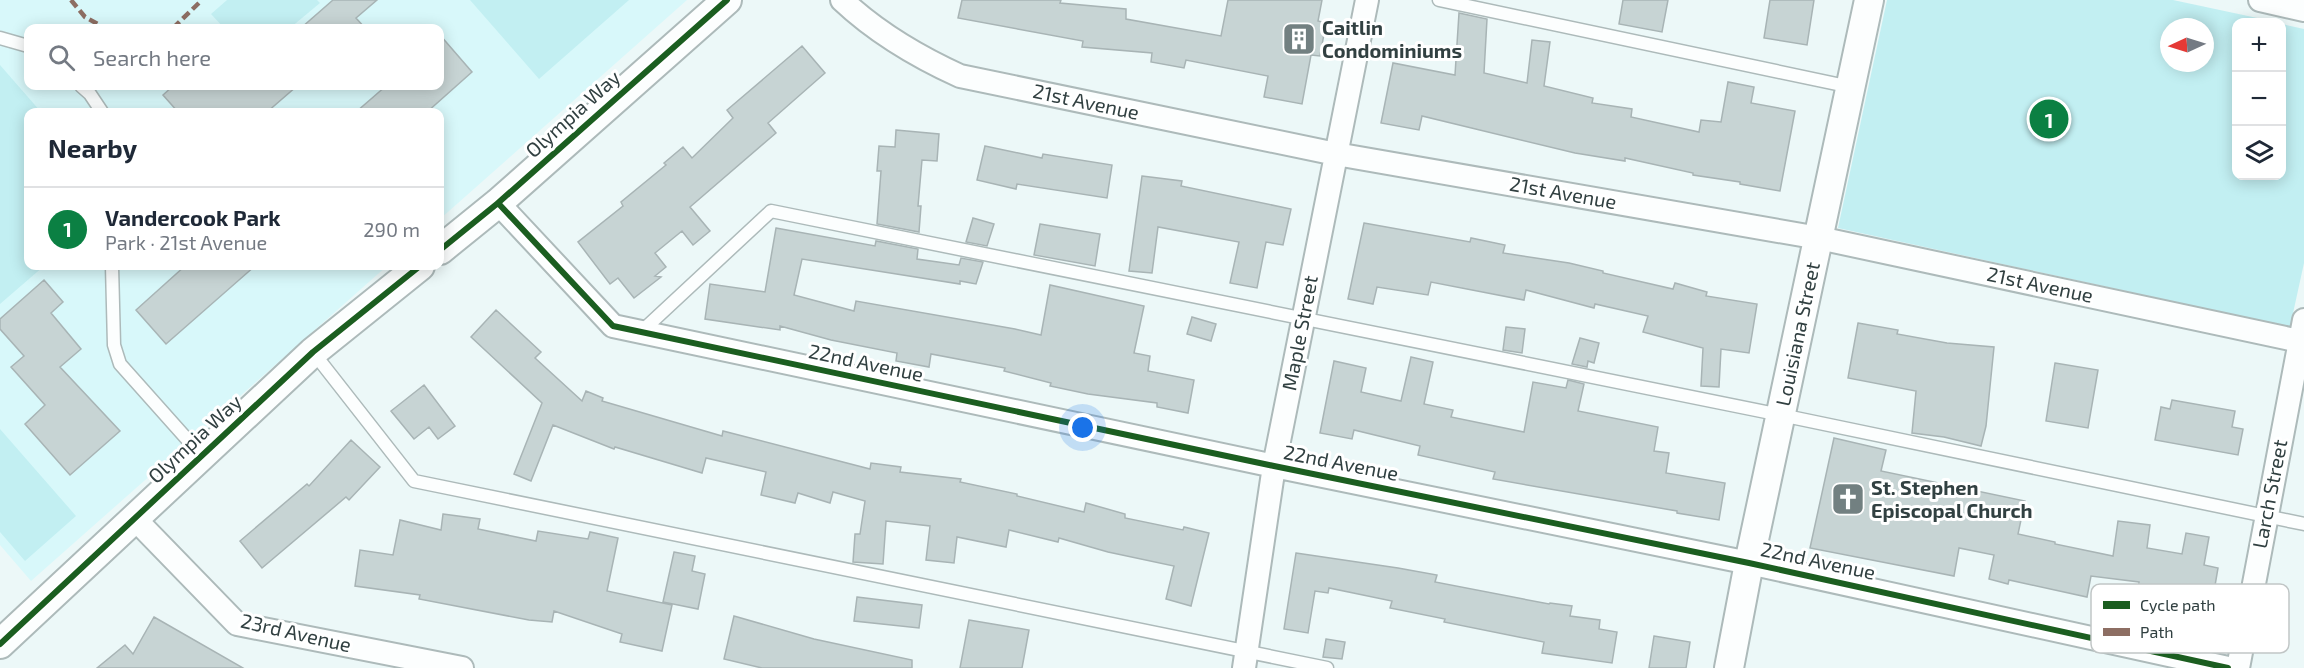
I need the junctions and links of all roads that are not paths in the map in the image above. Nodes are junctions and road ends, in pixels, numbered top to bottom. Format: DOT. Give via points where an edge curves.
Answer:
graph roads {
  1 [pos="727,0"];
  2 [pos="842,0"];
  3 [pos="1367,0"];
  4 [pos="1439,0"];
  5 [pos="1869,0"];
  6 [pos="2260,0"];
  7 [pos="2304,10"];
  8 [pos="0,38"];
  9 [pos="24,45"];
  10 [pos="1851,87"];
  11 [pos="86,90"];
  12 [pos="99,108"];
  13 [pos="1336,154"];
  14 [pos="498,202"];
  15 [pos="1819,238"];
  16 [pos="444,247"];
  17 [pos="112,270"];
  18 [pos="415,270"];
  19 [pos="1303,319"];
  20 [pos="641,332"];
  21 [pos="2302,334"];
  22 [pos="313,352"];
  23 [pos="1781,415"];
  24 [pos="202,456"];
  25 [pos="1274,466"];
  26 [pos="2266,516"];
  27 [pos="135,519"];
  28 [pos="2304,524"];
  29 [pos="1749,563"];
  30 [pos="2253,584"];
  31 [pos="2091,638"];
  32 [pos="0,645"];
  33 [pos="2160,653"];
  34 [pos="2241,653"];
  35 [pos="1245,660"];
  36 [pos="462,668"];
  37 [pos="1327,668"];
  38 [pos="1729,668"];
  39 [pos="2228,668"];
  40 [pos="2238,668"];
  1 -- 14 [label="street, Olympia Way"];
  2 -- 13 [label="street, 21st Avenue" via="889,39 960,76"];
  3 -- 13 [label="street, Maple Street"];
  4 -- 10 [label="lane"];
  5 -- 10 [label="street, Louisiana Street"];
  6 -- 7 [label="street"];
  8 -- 9 [label="lane"];
  10 -- 15 [label="street, Louisiana Street"];
  11 -- 12 [label="lane"];
  13 -- 15 [label="street, 21st Avenue"];
  13 -- 19 [label="street, Maple Street"];
  14 -- 16 [label="street, Olympia Way"];
  14 -- 20 [label="street, 22nd Avenue" via="613,326"];
  15 -- 21 [label="street, 21st Avenue"];
  15 -- 23 [label="street, Louisiana Street"];
  17 -- 24 [label="lane" via="114,345 120,364"];
  18 -- 22 [label="street, Olympia Way"];
  19 -- 20 [label="lane" via="771,212"];
  19 -- 23 [label="lane"];
  19 -- 25 [label="street, Maple Street"];
  20 -- 25 [label="street, 22nd Avenue"];
  21 -- 26 [label="street, Larch Street"];
  22 -- 24 [label="street, Olympia Way"];
  22 -- 35 [label="lane" via="414,481"];
  23 -- 26 [label="lane"];
  23 -- 29 [label="street, Louisiana Street"];
  24 -- 27 [label="street, Olympia Way"];
  25 -- 29 [label="street, 22nd Avenue"];
  25 -- 35 [label="street, Maple Street"];
  26 -- 28 [label="lane"];
  26 -- 30 [label="street, Larch Street"];
  27 -- 32 [label="street, Olympia Way"];
  27 -- 36 [label="street, 23rd Avenue" via="237,624"];
  29 -- 31 [label="street, 22nd Avenue"];
  29 -- 38 [label="street, Louisiana Street"];
  33 -- 39 [label="street, 22nd Avenue"];
  34 -- 40 [label="street, Larch Street"];
  35 -- 37 [label="lane"];
}
